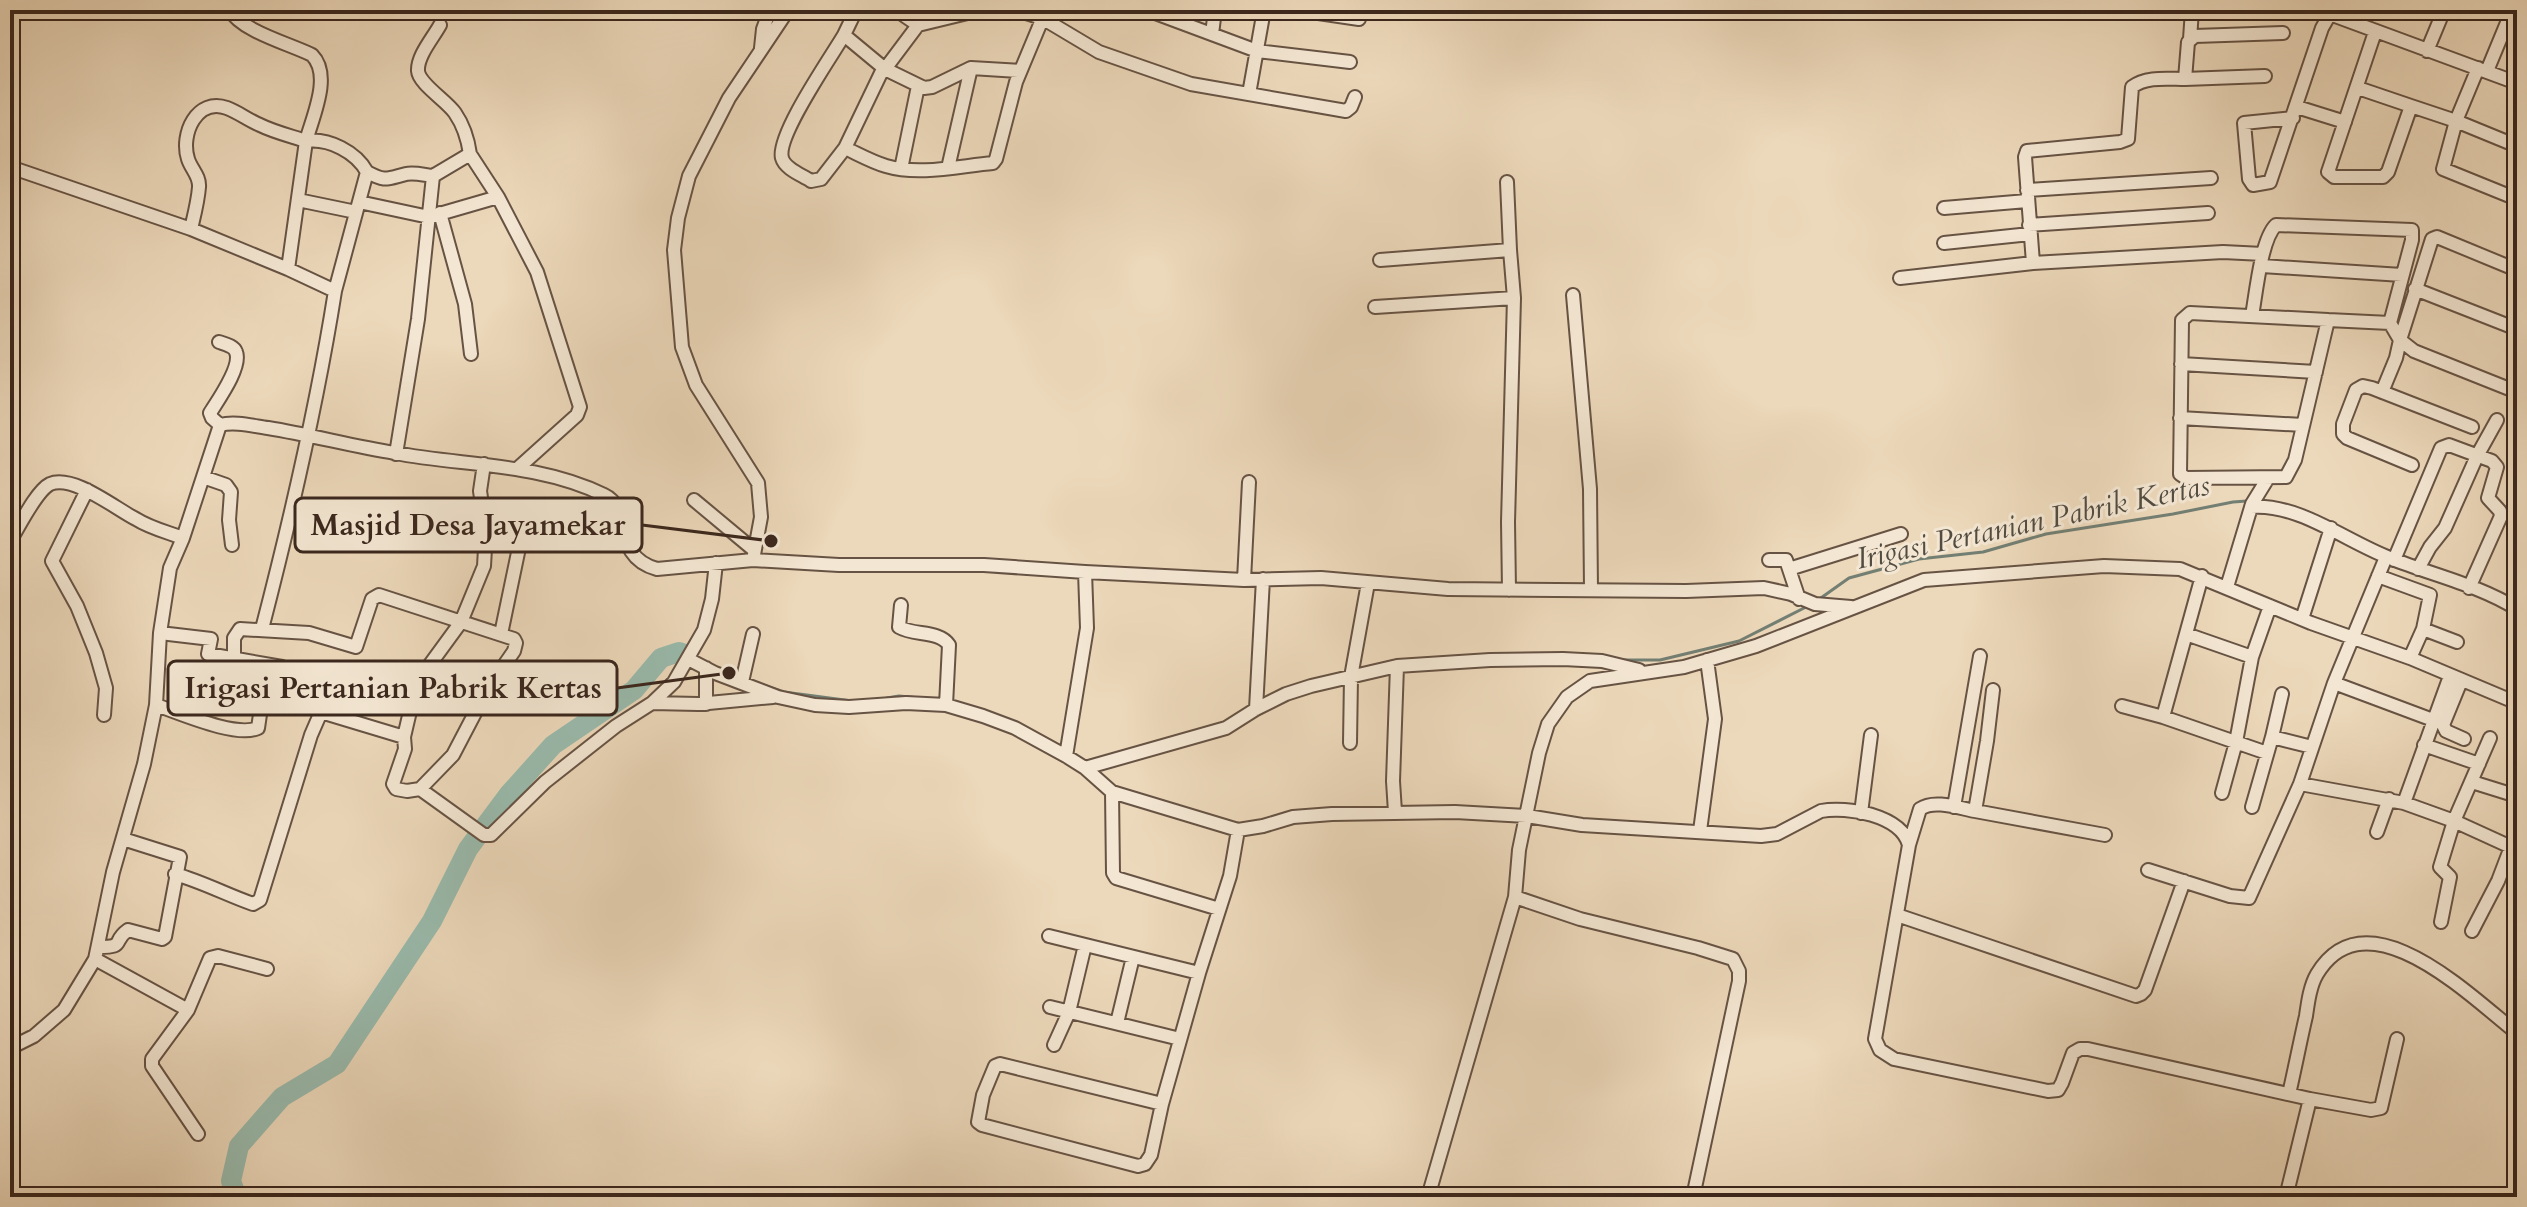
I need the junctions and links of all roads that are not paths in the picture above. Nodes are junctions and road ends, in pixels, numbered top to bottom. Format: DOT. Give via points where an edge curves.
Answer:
graph roads {
  1 [pos="230,10"];
  2 [pos="770,10"];
  3 [pos="788,10"];
  4 [pos="856,10"];
  5 [pos="896,10"];
  6 [pos="980,10"];
  7 [pos="1016,10"];
  8 [pos="1147,10"];
  9 [pos="1215,10"];
  10 [pos="1264,10"];
  11 [pos="1298,10"];
  12 [pos="1360,10"];
  13 [pos="2192,10"];
  14 [pos="2444,10"];
  15 [pos="2510,11"];
  16 [pos="2331,12"];
  17 [pos="1044,14"];
  18 [pos="1166,14"];
  19 [pos="440,25"];
  20 [pos="918,25"];
  21 [pos="2504,30"];
  22 [pos="2375,32"];
  23 [pos="2283,33"];
  24 [pos="1212,34"];
  25 [pos="2517,34"];
  26 [pos="844,35"];
  27 [pos="2190,39"];
  28 [pos="760,51"];
  29 [pos="1257,51"];
  30 [pos="2427,51"];
  31 [pos="1350,62"];
  32 [pos="971,68"];
  33 [pos="885,69"];
  34 [pos="2483,70"];
  35 [pos="1020,71"];
  36 [pos="2265,76"];
  37 [pos="2185,79"];
  38 [pos="2517,83"];
  39 [pos="918,86"];
  40 [pos="2358,88"];
  41 [pos="1249,94"];
  42 [pos="1355,97"];
  43 [pos="2411,106"];
  44 [pos="2295,113"];
  45 [pos="2456,121"];
  46 [pos="2345,122"];
  47 [pos="306,141"];
  48 [pos="2517,146"];
  49 [pos="845,148"];
  50 [pos="470,154"];
  51 [pos="10,167"];
  52 [pos="948,168"];
  53 [pos="901,169"];
  54 [pos="367,172"];
  55 [pos="433,176"];
  56 [pos="2211,178"];
  57 [pos="1507,182"];
  58 [pos="2027,196"];
  59 [pos="498,197"];
  60 [pos="2517,199"];
  61 [pos="298,200"];
  62 [pos="358,207"];
  63 [pos="1944,208"];
  64 [pos="2208,213"];
  65 [pos="434,215"];
  66 [pos="191,229"];
  67 [pos="2030,230"];
  68 [pos="1944,243"];
  69 [pos="448,244"];
  70 [pos="424,247"];
  71 [pos="1510,250"];
  72 [pos="1380,260"];
  73 [pos="2262,260"];
  74 [pos="2033,263"];
  75 [pos="288,269"];
  76 [pos="2517,270"];
  77 [pos="2402,275"];
  78 [pos="1900,278"];
  79 [pos="2415,289"];
  80 [pos="335,291"];
  81 [pos="1573,295"];
  82 [pos="1514,298"];
  83 [pos="1375,307"];
  84 [pos="2252,316"];
  85 [pos="2328,320"];
  86 [pos="2390,323"];
  87 [pos="2517,329"];
  88 [pos="2400,340"];
  89 [pos="219,342"];
  90 [pos="471,354"];
  91 [pos="2181,364"];
  92 [pos="2316,372"];
  93 [pos="2382,392"];
  94 [pos="2517,392"];
  95 [pos="2180,418"];
  96 [pos="2497,420"];
  97 [pos="220,425"];
  98 [pos="2303,425"];
  99 [pos="2472,427"];
  100 [pos="309,435"];
  101 [pos="396,454"];
  102 [pos="2477,456"];
  103 [pos="484,464"];
  104 [pos="2412,465"];
  105 [pos="517,469"];
  106 [pos="203,477"];
  107 [pos="2268,478"];
  108 [pos="1249,482"];
  109 [pos="87,490"];
  110 [pos="694,500"];
  111 [pos="2252,503"];
  112 [pos="351,513"];
  113 [pos="2331,528"];
  114 [pos="486,531"];
  115 [pos="1901,534"];
  116 [pos="183,538"];
  117 [pos="10,541"];
  118 [pos="232,545"];
  119 [pos="754,555"];
  120 [pos="2390,558"];
  121 [pos="1769,560"];
  122 [pos="716,563"];
  123 [pos="1789,569"];
  124 [pos="2418,569"];
  125 [pos="1085,572"];
  126 [pos="2202,576"];
  127 [pos="2378,576"];
  128 [pos="1263,579"];
  129 [pos="1244,580"];
  130 [pos="1368,583"];
  131 [pos="2227,587"];
  132 [pos="2469,588"];
  133 [pos="1591,589"];
  134 [pos="1509,590"];
  135 [pos="1807,602"];
  136 [pos="901,605"];
  137 [pos="2270,606"];
  138 [pos="1851,607"];
  139 [pos="2517,609"];
  140 [pos="2302,619"];
  141 [pos="461,622"];
  142 [pos="262,629"];
  143 [pos="2423,629"];
  144 [pos="160,633"];
  145 [pos="501,634"];
  146 [pos="753,634"];
  147 [pos="2186,634"];
  148 [pos="2354,638"];
  149 [pos="2457,642"];
  150 [pos="1980,656"];
  151 [pos="2252,657"];
  152 [pos="2410,658"];
  153 [pos="234,659"];
  154 [pos="688,659"];
  155 [pos="1707,660"];
  156 [pos="1397,666"];
  157 [pos="706,668"];
  158 [pos="1642,671"];
  159 [pos="1351,677"];
  160 [pos="2456,678"];
  161 [pos="742,682"];
  162 [pos="2334,683"];
  163 [pos="282,689"];
  164 [pos="1993,690"];
  165 [pos="2282,694"];
  166 [pos="778,697"];
  167 [pos="652,703"];
  168 [pos="2517,703"];
  169 [pos="706,704"];
  170 [pos="156,705"];
  171 [pos="946,705"];
  172 [pos="2122,706"];
  173 [pos="1256,709"];
  174 [pos="321,712"];
  175 [pos="104,715"];
  176 [pos="2163,717"];
  177 [pos="2433,720"];
  178 [pos="1871,735"];
  179 [pos="404,737"];
  180 [pos="2272,737"];
  181 [pos="2490,738"];
  182 [pos="2464,739"];
  183 [pos="2236,742"];
  184 [pos="1350,743"];
  185 [pos="2424,745"];
  186 [pos="2312,747"];
  187 [pos="2267,753"];
  188 [pos="1066,756"];
  189 [pos="2479,764"];
  190 [pos="1085,768"];
  191 [pos="2472,782"];
  192 [pos="2300,784"];
  193 [pos="420,789"];
  194 [pos="1112,792"];
  195 [pos="2222,793"];
  196 [pos="2517,796"];
  197 [pos="2389,799"];
  198 [pos="2404,803"];
  199 [pos="1954,807"];
  200 [pos="2252,807"];
  201 [pos="1975,811"];
  202 [pos="1395,812"];
  203 [pos="1861,813"];
  204 [pos="1527,816"];
  205 [pos="2454,821"];
  206 [pos="2517,829"];
  207 [pos="1238,830"];
  208 [pos="1700,831"];
  209 [pos="2377,832"];
  210 [pos="2105,835"];
  211 [pos="123,839"];
  212 [pos="1909,845"];
  213 [pos="2514,848"];
  214 [pos="2148,870"];
  215 [pos="175,874"];
  216 [pos="2184,881"];
  217 [pos="1515,897"];
  218 [pos="1219,909"];
  219 [pos="1897,915"];
  220 [pos="2441,922"];
  221 [pos="2472,931"];
  222 [pos="1049,936"];
  223 [pos="1085,945"];
  224 [pos="96,953"];
  225 [pos="1133,957"];
  226 [pos="267,969"];
  227 [pos="1199,973"];
  228 [pos="1050,1007"];
  229 [pos="188,1010"];
  230 [pos="1069,1012"];
  231 [pos="1117,1023"];
  232 [pos="2517,1033"];
  233 [pos="1180,1039"];
  234 [pos="2397,1039"];
  235 [pos="1054,1045"];
  236 [pos="10,1048"];
  237 [pos="2289,1094"];
  238 [pos="2310,1099"];
  239 [pos="1162,1104"];
  240 [pos="198,1134"];
  241 [pos="1428,1197"];
  242 [pos="1693,1197"];
  243 [pos="2286,1197"];
  1 -- 47 [label="street" via="248,27 318,61 323,77"];
  2 -- 28 [label="street"];
  3 -- 28 [label="street"];
  4 -- 26 [label="street"];
  5 -- 20 [label="street"];
  6 -- 20 [label="street"];
  7 -- 17 [label="street"];
  8 -- 18 [label="street"];
  9 -- 24 [label="street"];
  10 -- 29 [label="street"];
  11 -- 12 [label="street" via="1359,19"];
  13 -- 27 [label="street"];
  14 -- 30 [label="street"];
  15 -- 21 [label="street"];
  16 -- 22 [label="street"];
  16 -- 44 [label="street"];
  17 -- 35 [label="street"];
  17 -- 41 [label="street" via="1099,52 1191,84"];
  18 -- 24 [label="street"];
  19 -- 50 [label="street" via="418,70 455,112"];
  20 -- 33 [label="street"];
  21 -- 25 [label="street"];
  21 -- 34 [label="street"];
  22 -- 30 [label="street"];
  22 -- 40 [label="street"];
  23 -- 27 [label="street"];
  24 -- 29 [label="street"];
  26 -- 33 [label="street"];
  26 -- 49 [label="street" via="793,118 782,159 816,181"];
  27 -- 37 [label="street"];
  28 -- 119 [label="street" via="689,176 674,250 682,347 696,385 758,483 761,517"];
  29 -- 31 [label="street"];
  29 -- 41 [label="street"];
  30 -- 34 [label="street"];
  32 -- 35 [label="street"];
  32 -- 39 [label="street" via="932,87"];
  32 -- 52 [label="street"];
  33 -- 39 [label="street"];
  33 -- 49 [label="street"];
  34 -- 38 [label="street"];
  34 -- 45 [label="street"];
  35 -- 52 [label="street" via="995,161"];
  36 -- 37 [label="street"];
  37 -- 58 [label="street" via="2148,80 2132,87 2128,139 2027,151"];
  39 -- 53 [label="street"];
  40 -- 43 [label="street"];
  40 -- 46 [label="street"];
  41 -- 42 [label="street" via="1346,111"];
  43 -- 45 [label="street"];
  43 -- 46 [label="street" via="2383,177 2334,177 2328,172"];
  44 -- 44 [label="street" via="2244,123 2253,185 2270,182"];
  44 -- 46 [label="street"];
  45 -- 48 [label="street"];
  45 -- 60 [label="street" via="2439,175"];
  47 -- 54 [label="street" via="339,147 362,162"];
  47 -- 61 [label="street"];
  47 -- 66 [label="street" via="226,108 203,108 187,138 189,161 199,181"];
  49 -- 53 [label="street"];
  50 -- 55 [label="street"];
  50 -- 59 [label="street"];
  51 -- 66 [label="street"];
  52 -- 53 [label="street"];
  54 -- 55 [label="street" via="390,180 408,174"];
  54 -- 62 [label="street"];
  55 -- 65 [label="street"];
  56 -- 58 [label="street"];
  57 -- 71 [label="street"];
  58 -- 63 [label="street"];
  58 -- 67 [label="street"];
  59 -- 65 [label="street"];
  59 -- 105 [label="street" via="537,272 580,407"];
  61 -- 62 [label="street"];
  61 -- 75 [label="street"];
  62 -- 65 [label="street"];
  62 -- 80 [label="street"];
  64 -- 67 [label="street"];
  65 -- 69 [label="street"];
  65 -- 70 [label="street"];
  66 -- 75 [label="street"];
  67 -- 68 [label="street"];
  67 -- 74 [label="street"];
  69 -- 70 [label="street"];
  69 -- 90 [label="street" via="465,304"];
  70 -- 101 [label="street"];
  71 -- 72 [label="street"];
  71 -- 82 [label="street"];
  73 -- 74 [label="street" via="2223,252"];
  73 -- 77 [label="street"];
  73 -- 77 [label="street" via="2276,225 2412,230"];
  73 -- 84 [label="street"];
  74 -- 78 [label="street"];
  75 -- 80 [label="street"];
  76 -- 79 [label="street" via="2437,237 2430,242"];
  77 -- 86 [label="street"];
  79 -- 87 [label="street"];
  79 -- 88 [label="street"];
  80 -- 100 [label="street"];
  81 -- 133 [label="street" via="1590,489"];
  82 -- 83 [label="street"];
  82 -- 134 [label="street"];
  84 -- 85 [label="street"];
  84 -- 91 [label="street" via="2185,315"];
  85 -- 86 [label="street"];
  85 -- 92 [label="street"];
  86 -- 88 [label="street"];
  88 -- 93 [label="street"];
  88 -- 94 [label="street" via="2414,351"];
  89 -- 97 [label="street" via="237,353 236,366 210,413"];
  91 -- 92 [label="street"];
  91 -- 95 [label="street"];
  92 -- 98 [label="street"];
  93 -- 99 [label="street"];
  93 -- 104 [label="street" via="2363,386 2356,390 2343,434"];
  95 -- 98 [label="street"];
  95 -- 107 [label="street" via="2180,474"];
  96 -- 102 [label="street"];
  97 -- 100 [label="street"];
  97 -- 106 [label="street"];
  98 -- 107 [label="street" via="2289,473"];
  100 -- 101 [label="street"];
  100 -- 142 [label="street"];
  101 -- 103 [label="street"];
  102 -- 120 [label="street" via="2449,445 2441,448"];
  102 -- 124 [label="street" via="2445,528"];
  102 -- 132 [label="street" via="2497,467 2488,498 2501,514"];
  103 -- 105 [label="street"];
  103 -- 114 [label="street" via="480,491"];
  105 -- 122 [label="street" via="606,495 615,502 628,547 646,566"];
  106 -- 116 [label="street"];
  106 -- 118 [label="street" via="231,492"];
  107 -- 111 [label="street"];
  108 -- 129 [label="street"];
  109 -- 116 [label="street" via="139,521"];
  109 -- 117 [label="street" via="62,482 47,486"];
  109 -- 175 [label="street" via="52,561 96,653 106,688"];
  110 -- 119 [label="street"];
  111 -- 113 [label="street"];
  111 -- 131 [label="street"];
  112 -- 114 [label="street"];
  113 -- 120 [label="street"];
  113 -- 140 [label="street"];
  114 -- 141 [label="street" via="484,566"];
  114 -- 145 [label="street" via="517,537 520,543"];
  115 -- 123 [label="street"];
  116 -- 144 [label="street" via="170,568"];
  119 -- 122 [label="street"];
  119 -- 125 [label="street" via="839,565 984,565"];
  120 -- 124 [label="street"];
  120 -- 127 [label="street"];
  121 -- 123 [label="street" via="1786,560"];
  122 -- 154 [label="street" via="704,630"];
  123 -- 135 [label="street"];
  124 -- 132 [label="street"];
  125 -- 129 [label="street"];
  125 -- 188 [label="street" via="1087,628"];
  126 -- 131 [label="street"];
  126 -- 138 [label="street" via="2180,569 2104,566 1924,580"];
  126 -- 147 [label="street"];
  127 -- 143 [label="street" via="2430,595"];
  127 -- 148 [label="street"];
  128 -- 129 [label="street"];
  128 -- 130 [label="street"];
  128 -- 173 [label="street"];
  130 -- 134 [label="street"];
  130 -- 159 [label="street"];
  131 -- 137 [label="street"];
  132 -- 139 [label="street"];
  133 -- 134 [label="street"];
  133 -- 135 [label="street" via="1764,588"];
  135 -- 138 [label="street"];
  136 -- 171 [label="street" via="899,627 939,636 949,645"];
  137 -- 140 [label="street"];
  137 -- 151 [label="street"];
  138 -- 155 [label="street"];
  140 -- 148 [label="street"];
  141 -- 142 [label="street" via="379,595 372,599 356,647 309,633"];
  141 -- 145 [label="street"];
  141 -- 179 [label="street" via="423,674"];
  142 -- 153 [label="street" via="236,632"];
  143 -- 149 [label="street"];
  143 -- 152 [label="street"];
  144 -- 153 [label="street" via="211,639 208,654"];
  144 -- 170 [label="street"];
  145 -- 193 [label="street" via="514,639 514,651 453,755"];
  146 -- 161 [label="street"];
  147 -- 151 [label="street"];
  147 -- 176 [label="street"];
  148 -- 152 [label="street"];
  148 -- 162 [label="street"];
  150 -- 199 [label="street"];
  151 -- 183 [label="street"];
  152 -- 160 [label="street"];
  153 -- 163 [label="street" via="282,667"];
  154 -- 157 [label="street"];
  154 -- 167 [label="street"];
  155 -- 158 [label="street"];
  155 -- 208 [label="street" via="1715,719"];
  156 -- 158 [label="street" via="1563,659"];
  156 -- 159 [label="street"];
  156 -- 202 [label="street"];
  157 -- 161 [label="street"];
  157 -- 169 [label="street"];
  158 -- 204 [label="street" via="1590,681 1567,697 1548,724"];
  159 -- 173 [label="street" via="1286,694"];
  159 -- 184 [label="street"];
  160 -- 168 [label="street"];
  160 -- 177 [label="street"];
  160 -- 182 [label="street" via="2443,725"];
  161 -- 166 [label="street"];
  162 -- 177 [label="street"];
  162 -- 186 [label="street"];
  163 -- 170 [label="street" via="264,687 258,728 249,732"];
  163 -- 174 [label="street"];
  164 -- 201 [label="street"];
  165 -- 180 [label="street"];
  166 -- 169 [label="street"];
  166 -- 171 [label="street" via="849,707"];
  167 -- 169 [label="street"];
  167 -- 193 [label="street" via="545,782 491,835"];
  170 -- 211 [label="street"];
  171 -- 188 [label="street" via="1015,728"];
  172 -- 176 [label="street"];
  173 -- 190 [label="street" via="1226,728"];
  174 -- 179 [label="street"];
  174 -- 215 [label="street" via="260,900 253,904"];
  176 -- 183 [label="street"];
  177 -- 185 [label="street"];
  178 -- 203 [label="street"];
  179 -- 193 [label="street" via="394,787"];
  180 -- 186 [label="street"];
  180 -- 187 [label="street"];
  181 -- 189 [label="street"];
  183 -- 187 [label="street"];
  183 -- 195 [label="street"];
  185 -- 189 [label="street"];
  185 -- 198 [label="street"];
  186 -- 192 [label="street"];
  187 -- 200 [label="street"];
  188 -- 190 [label="street"];
  189 -- 191 [label="street"];
  190 -- 194 [label="street"];
  191 -- 196 [label="street"];
  191 -- 205 [label="street"];
  192 -- 197 [label="street"];
  192 -- 216 [label="street" via="2249,898"];
  194 -- 207 [label="street"];
  194 -- 218 [label="street" via="1116,878"];
  197 -- 198 [label="street"];
  197 -- 209 [label="street"];
  198 -- 205 [label="street"];
  199 -- 201 [label="street"];
  199 -- 212 [label="street" via="1923,805"];
  201 -- 210 [label="street"];
  202 -- 204 [label="street"];
  202 -- 207 [label="street" via="1293,817"];
  203 -- 208 [label="street" via="1821,811 1777,834 1761,836"];
  203 -- 212 [label="street" via="1895,824"];
  204 -- 208 [label="street" via="1582,825"];
  204 -- 217 [label="street"];
  205 -- 213 [label="street"];
  205 -- 220 [label="street" via="2440,867 2450,877"];
  206 -- 213 [label="street"];
  207 -- 218 [label="street"];
  211 -- 215 [label="street" via="180,857"];
  211 -- 224 [label="street"];
  212 -- 219 [label="street"];
  213 -- 221 [label="street"];
  214 -- 216 [label="street"];
  215 -- 224 [label="street" via="165,937 128,930 119,944"];
  216 -- 219 [label="street" via="2145,990 2136,996"];
  217 -- 241 [label="street"];
  217 -- 242 [label="street" via="1733,959 1739,981"];
  218 -- 227 [label="street"];
  219 -- 237 [label="street" via="1875,1039 1894,1059 2048,1091 2058,1090 2073,1053 2088,1049"];
  222 -- 223 [label="street"];
  223 -- 225 [label="street"];
  223 -- 230 [label="street"];
  224 -- 229 [label="street"];
  224 -- 236 [label="street" via="64,1010"];
  225 -- 227 [label="street"];
  225 -- 231 [label="street"];
  226 -- 229 [label="street" via="210,958"];
  227 -- 233 [label="street"];
  228 -- 230 [label="street"];
  229 -- 240 [label="street" via="152,1066"];
  230 -- 231 [label="street"];
  230 -- 235 [label="street"];
  231 -- 233 [label="street"];
  232 -- 237 [label="street" via="2438,971 2394,947 2361,943 2341,949 2316,975"];
  233 -- 239 [label="street"];
  234 -- 238 [label="street" via="2381,1108"];
  237 -- 238 [label="street"];
  238 -- 243 [label="street"];
  239 -- 239 [label="street" via="1151,1155 1138,1166 978,1122 983,1095 1000,1064"];
}
